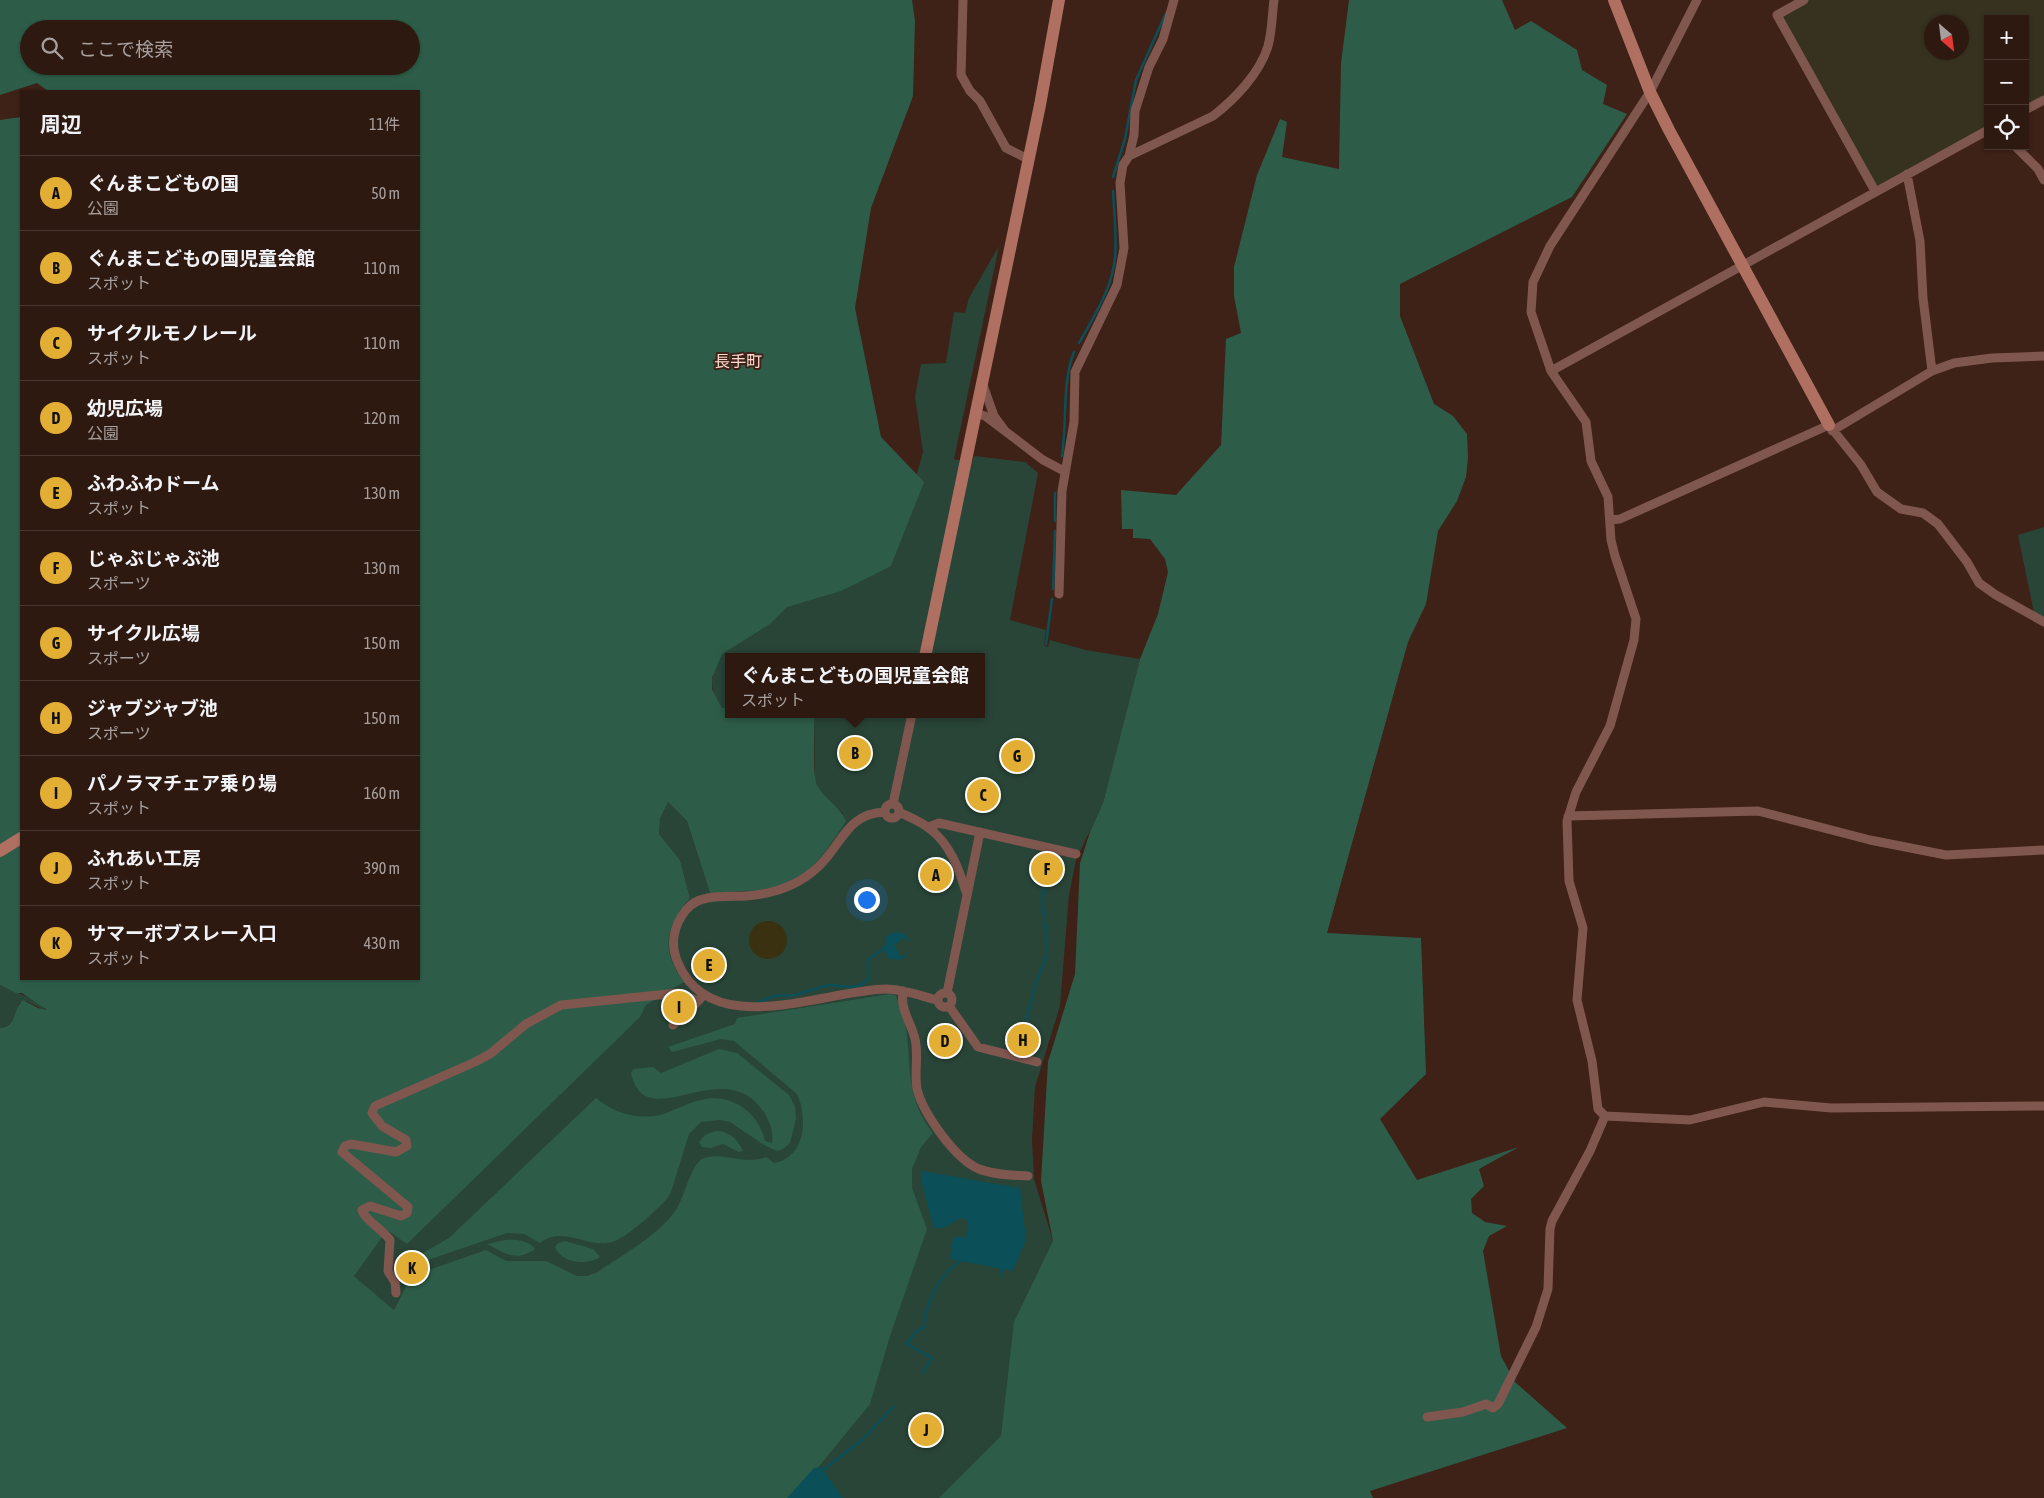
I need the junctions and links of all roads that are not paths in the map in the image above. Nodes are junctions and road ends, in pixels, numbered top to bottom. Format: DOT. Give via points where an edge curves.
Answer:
graph roads {
  1 [pos="963,0"];
  2 [pos="1059,0"];
  3 [pos="1174,0"];
  4 [pos="1274,0"];
  5 [pos="1614,0"];
  6 [pos="1698,0"];
  7 [pos="1804,0"];
  8 [pos="1650,92"];
  9 [pos="2044,100"];
  10 [pos="2029,108"];
  11 [pos="1984,132"];
  12 [pos="2019,150"];
  13 [pos="1129,156"];
  14 [pos="1028,159"];
  15 [pos="1907,174"];
  16 [pos="2044,180"];
  17 [pos="1875,191"];
  18 [pos="1741,266"];
  19 [pos="2044,356"];
  20 [pos="1551,371"];
  21 [pos="1932,371"];
  22 [pos="982,382"];
  23 [pos="976,413"];
  24 [pos="1830,428"];
  25 [pos="1004,431"];
  26 [pos="1064,471"];
  27 [pos="1610,520"];
  28 [pos="1059,594"];
  29 [pos="2044,622"];
  30 [pos="927,653"];
  31 [pos="911,718"];
  32 [pos="893,804"];
  33 [pos="884,812"];
  34 [pos="899,812"];
  35 [pos="1568,816"];
  36 [pos="929,828"];
  37 [pos="980,832"];
  38 [pos="20,839"];
  39 [pos="2044,850"];
  40 [pos="0,851"];
  41 [pos="1076,854"];
  42 [pos="967,894"];
  43 [pos="903,992"];
  44 [pos="947,993"];
  45 [pos="701,998"];
  46 [pos="938,1000"];
  47 [pos="950,1006"];
  48 [pos="690,1011"];
  49 [pos="681,1017"];
  50 [pos="673,1025"];
  51 [pos="1037,1062"];
  52 [pos="2044,1106"];
  53 [pos="1605,1116"];
  54 [pos="1028,1176"];
  55 [pos="396,1293"];
  56 [pos="1428,1417"];
  1 -- 14 [label="street" via="963,82 980,101 1006,148"];
  2 -- 14 [label="street"];
  3 -- 13 [label="street" via="1163,39 1149,67 1134,111 1134,135"];
  4 -- 13 [label="street" via="1264,57 1258,69 1225,107 1213,116"];
  5 -- 8 [label="street"];
  6 -- 8 [label="street"];
  7 -- 17 [label="street" via="1777,15"];
  8 -- 18 [label="street"];
  8 -- 20 [label="street" via="1550,246 1533,282 1531,312"];
  9 -- 10 [label="street"];
  11 -- 15 [label="street"];
  12 -- 16 [label="street"];
  13 -- 26 [label="street" via="1123,165 1120,183 1122,262 1115,292 1075,372 1074,422"];
  14 -- 22 [label="street"];
  15 -- 17 [label="street"];
  15 -- 21 [label="street" via="1920,240 1922,298"];
  17 -- 18 [label="street"];
  18 -- 20 [label="street"];
  18 -- 24 [label="street"];
  19 -- 21 [label="street" via="1962,361"];
  20 -- 27 [label="street" via="1586,422 1591,461 1608,497"];
  21 -- 24 [label="street"];
  22 -- 23 [label="street"];
  22 -- 25 [label="street" via="990,407"];
  23 -- 25 [label="street"];
  23 -- 30 [label="street"];
  24 -- 27 [label="street" via="1629,515"];
  24 -- 29 [label="street" via="1862,465 1877,492 1901,509 1923,513 1938,524 1979,583"];
  25 -- 26 [label="street" via="1042,460"];
  26 -- 28 [label="street"];
  27 -- 35 [label="street" via="1614,556 1635,612 1635,632 1610,726 1576,792"];
  31 -- 32 [label="street"];
  32 -- 33 [label="street" via="887,805"];
  32 -- 34 [label="street"];
  33 -- 34 [label="street" via="888,818"];
  33 -- 45 [label="street" via="867,814 855,821 819,866 794,884 764,894 704,899 688,907 676,928 673,947 685,976"];
  34 -- 36 [label="street"];
  35 -- 39 [label="street" via="1758,811 1870,840 1946,855"];
  35 -- 53 [label="street" via="1568,874 1583,928 1577,1000 1592,1061 1598,1109"];
  36 -- 37 [label="street" via="940,823"];
  36 -- 42 [label="street" via="941,839 954,860"];
  37 -- 41 [label="street"];
  37 -- 42 [label="street"];
  38 -- 40 [label="street"];
  42 -- 44 [label="street"];
  43 -- 45 [label="street" via="883,989 760,1007"];
  43 -- 46 [label="street"];
  43 -- 54 [label="street" via="901,1002 915,1039 918,1090 936,1127 972,1165 990,1172"];
  44 -- 46 [label="street" via="941,994"];
  44 -- 47 [label="street" via="952,1000"];
  45 -- 48 [label="street"];
  45 -- 55 [label="street" via="678,993 561,1005 526,1024 490,1054 375,1106 372,1113 378,1123 406,1140 407,1146 396,1152 351,1144 342,1152 408,1207 407,1213 401,1216 370,1206 362,1210 363,1215 390,1240 388,1271 395,1282"];
  46 -- 47 [label="street" via="942,1008"];
  47 -- 51 [label="street" via="978,1047"];
  49 -- 50 [label="street"];
  52 -- 53 [label="street" via="1831,1108 1764,1102 1690,1120"];
  53 -- 56 [label="street" via="1552,1221 1548,1289 1536,1327 1498,1404 1494,1408 1486,1404 1463,1412"];
}
